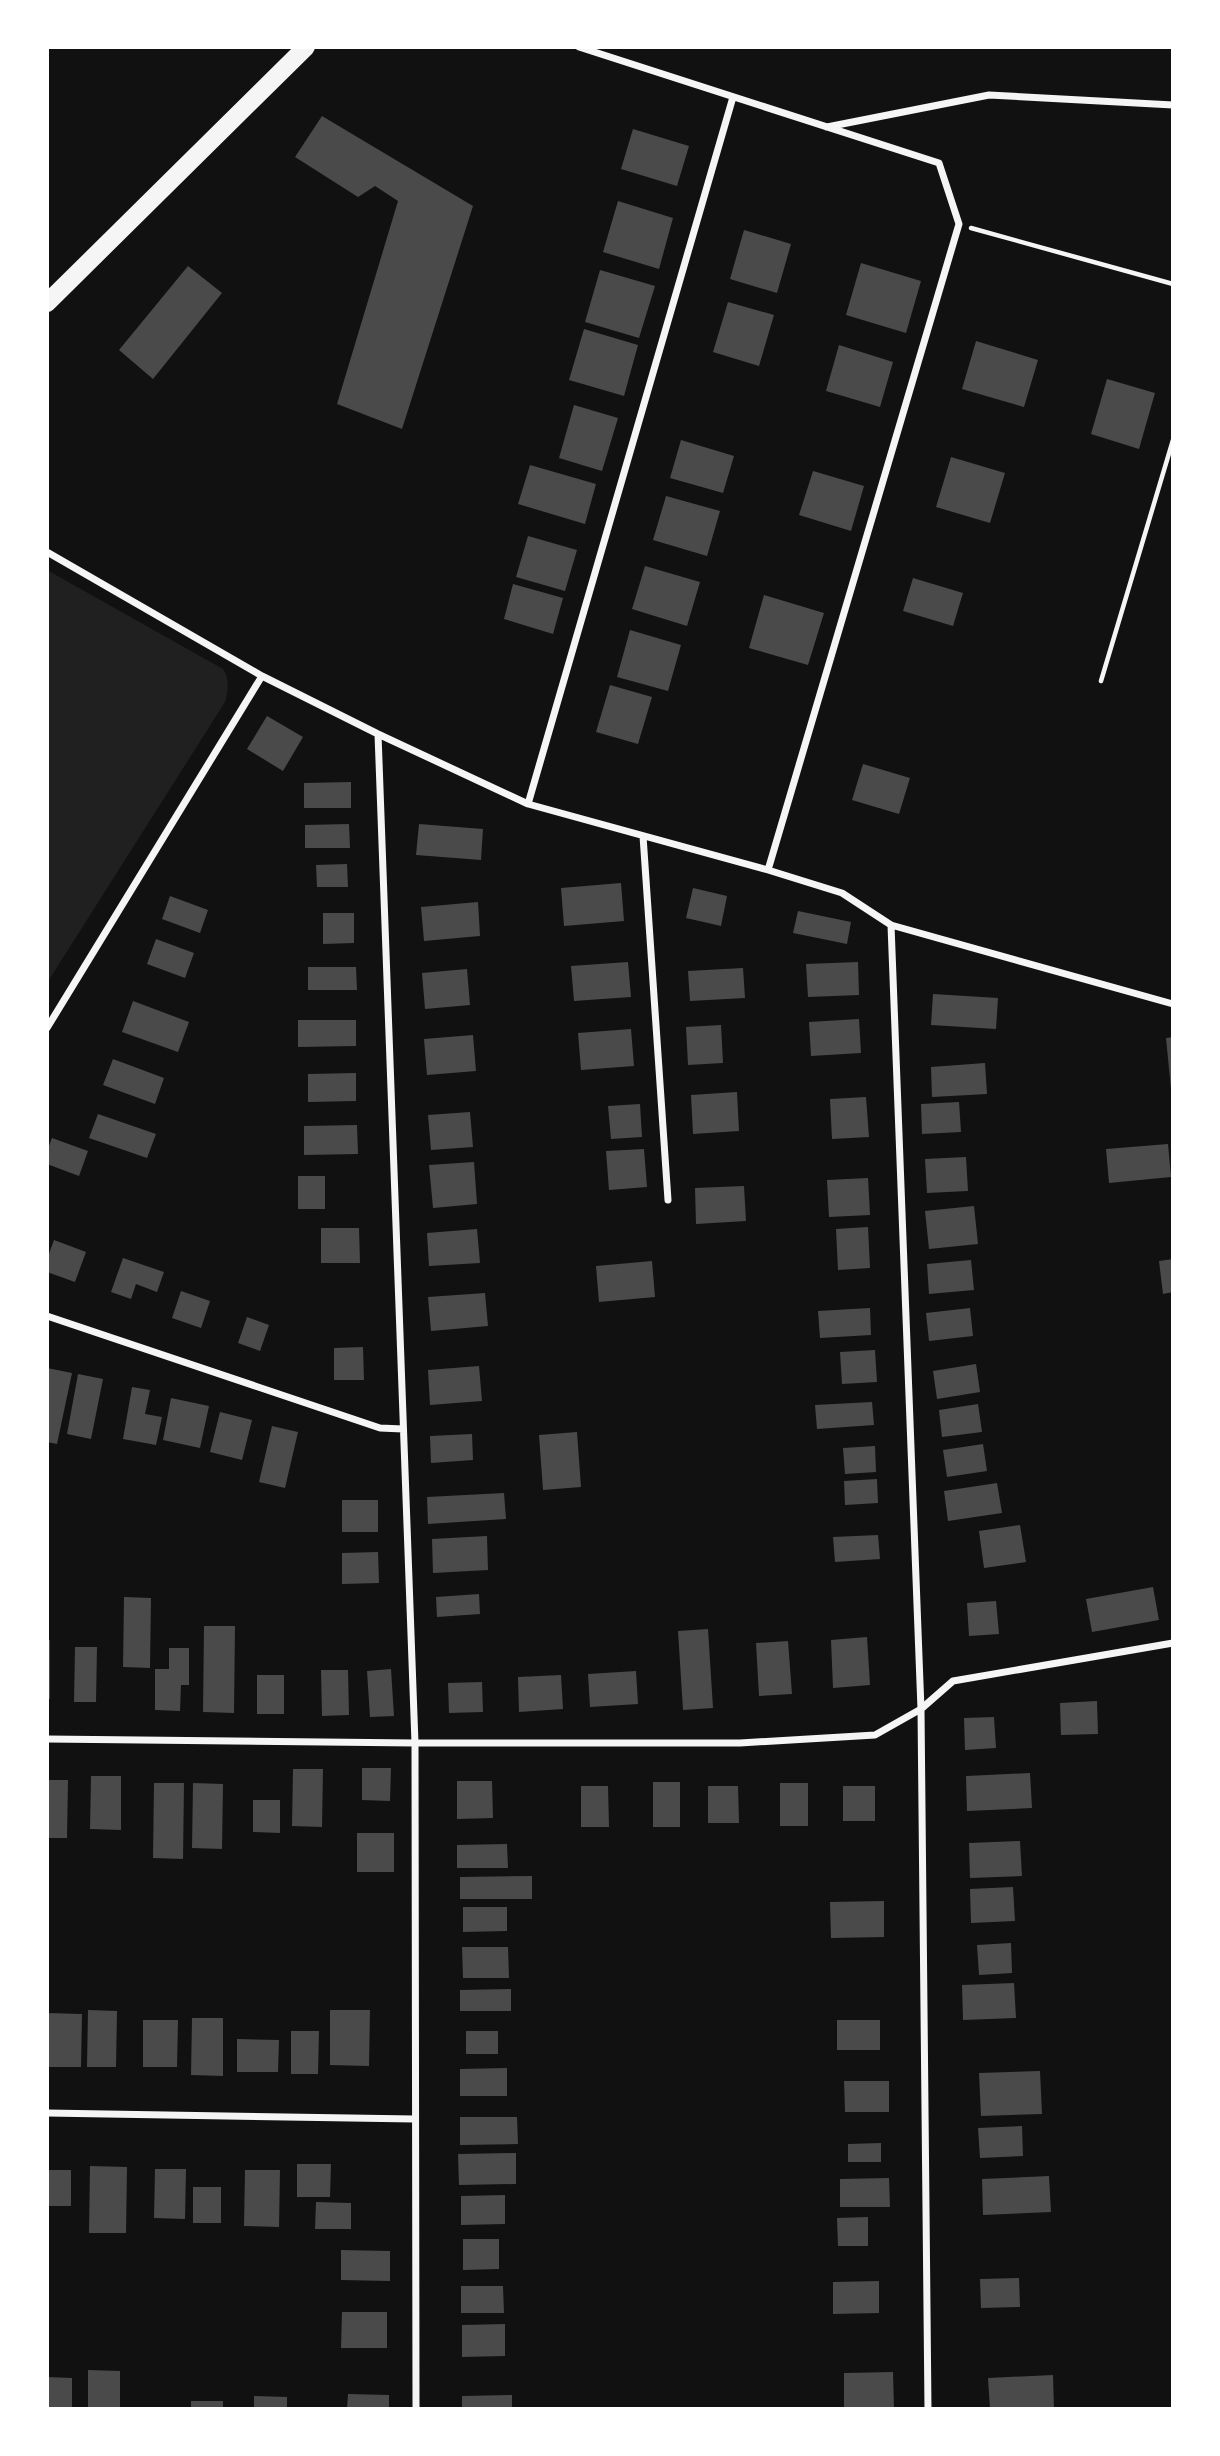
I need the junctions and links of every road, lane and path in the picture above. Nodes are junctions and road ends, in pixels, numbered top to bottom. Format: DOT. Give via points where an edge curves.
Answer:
graph roads {
  1 [pos="306,47"];
  2 [pos="579,47"];
  3 [pos="733,97"];
  4 [pos="1173,106"];
  5 [pos="826,127"];
  6 [pos="959,224"];
  7 [pos="1173,284"];
  8 [pos="47,303"];
  9 [pos="1173,440"];
  10 [pos="47,552"];
  11 [pos="262,676"];
  12 [pos="1101,681"];
  13 [pos="378,734"];
  14 [pos="528,804"];
  15 [pos="643,836"];
  16 [pos="768,870"];
  17 [pos="891,925"];
  18 [pos="1173,1004"];
  19 [pos="47,1028"];
  20 [pos="668,1200"];
  21 [pos="47,1316"];
  22 [pos="403,1429"];
  23 [pos="1173,1643"];
  24 [pos="921,1709"];
  25 [pos="47,1739"];
  26 [pos="415,1743"];
  27 [pos="47,2113"];
  28 [pos="414,2119"];
  29 [pos="416,2409"];
  30 [pos="928,2409"];
  1 -- 8 [label="main road"];
  2 -- 3 [label="street"];
  3 -- 5 [label="street"];
  3 -- 14 [label="street"];
  4 -- 5 [label="street" via="989,95"];
  5 -- 6 [label="street" via="939,163"];
  6 -- 7 [label="path"];
  6 -- 16 [label="street"];
  9 -- 12 [label="path"];
  10 -- 11 [label="street"];
  11 -- 13 [label="street"];
  11 -- 19 [label="street"];
  13 -- 14 [label="street"];
  13 -- 22 [label="street"];
  14 -- 15 [label="street"];
  15 -- 16 [label="street"];
  15 -- 20 [label="street"];
  16 -- 17 [label="street" via="842,893"];
  17 -- 18 [label="street"];
  17 -- 24 [label="street"];
  21 -- 22 [label="street" via="380,1428"];
  22 -- 26 [label="street"];
  23 -- 24 [label="street" via="953,1681"];
  24 -- 26 [label="street" via="875,1735 740,1743"];
  24 -- 30 [label="street"];
  25 -- 26 [label="street"];
  26 -- 28 [label="street"];
  27 -- 28 [label="street"];
  28 -- 29 [label="street"];
}
